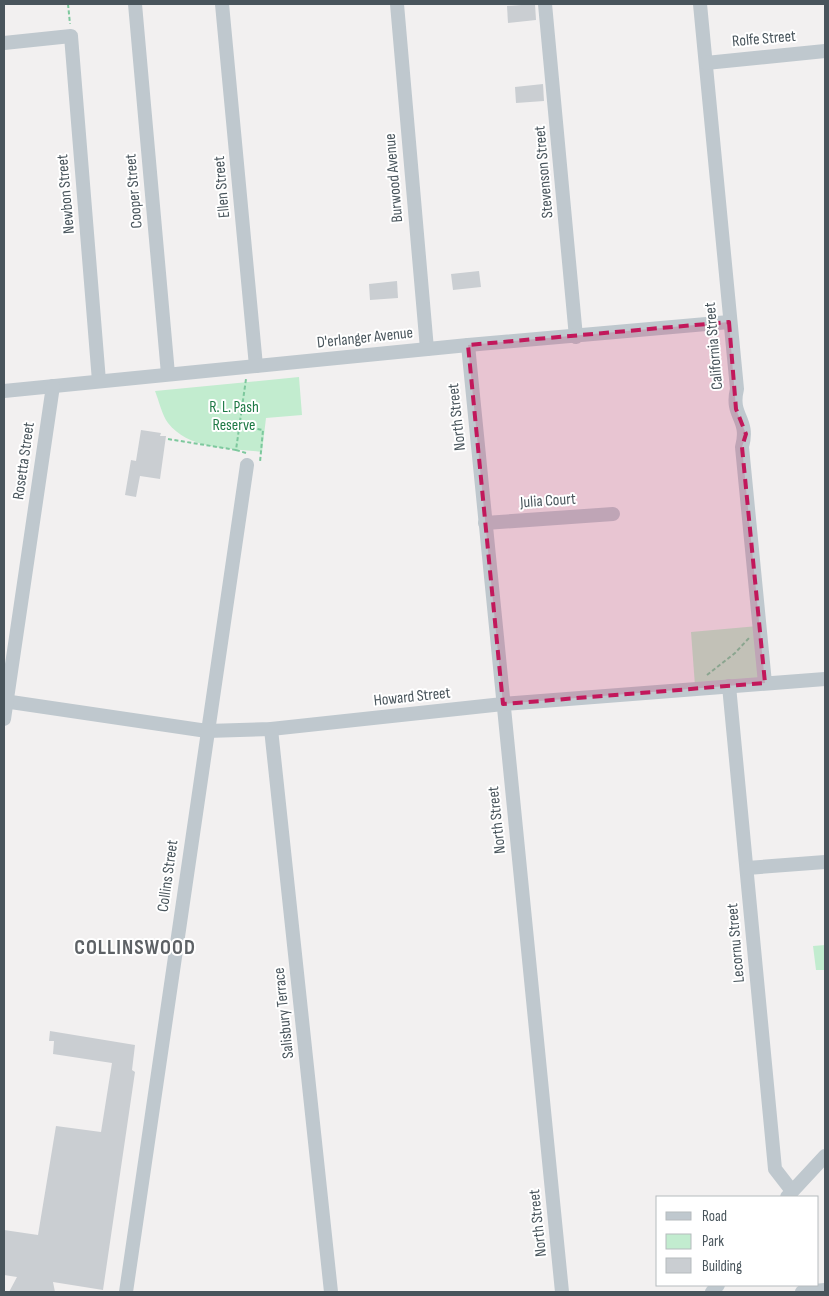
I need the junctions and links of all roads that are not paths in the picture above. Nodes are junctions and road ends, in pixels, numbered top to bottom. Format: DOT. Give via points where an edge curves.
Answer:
graph roads {
  1 [pos="135,4"];
  2 [pos="222,4"];
  3 [pos="396,4"];
  4 [pos="545,4"];
  5 [pos="700,4"];
  6 [pos="4,43"];
  7 [pos="825,51"];
  8 [pos="706,62"];
  9 [pos="729,322"];
  10 [pos="576,337"];
  11 [pos="468,345"];
  12 [pos="427,349"];
  13 [pos="256,366"];
  14 [pos="168,374"];
  15 [pos="99,381"];
  16 [pos="53,386"];
  17 [pos="4,391"];
  18 [pos="247,465"];
  19 [pos="613,514"];
  20 [pos="485,523"];
  21 [pos="825,679"];
  22 [pos="765,683"];
  23 [pos="729,686"];
  24 [pos="5,701"];
  25 [pos="503,704"];
  26 [pos="4,719"];
  27 [pos="271,729"];
  28 [pos="207,731"];
  29 [pos="825,862"];
  30 [pos="746,868"];
  31 [pos="825,1156"];
  32 [pos="789,1194"];
  33 [pos="825,1290"];
  34 [pos="126,1292"];
  35 [pos="331,1292"];
  36 [pos="562,1292"];
  37 [pos="802,1292"];
  1 -- 14 [label="street, Cooper Street"];
  2 -- 13 [label="street, Ellen Street"];
  3 -- 12 [label="street, Burwood Avenue"];
  4 -- 10 [label="street, Stevenson Street"];
  5 -- 8 [label="street, California Street"];
  6 -- 15 [label="street, Newbon Street" via="71,36"];
  7 -- 8 [label="street, Rolfe Street"];
  8 -- 9 [label="street, California Street"];
  9 -- 10 [label="street, D'erlanger Avenue"];
  9 -- 22 [label="street, California Street" via="737,389 734,400 746,434 742,447"];
  10 -- 11 [label="street, D'erlanger Avenue"];
  11 -- 12 [label="street, D'erlanger Avenue"];
  11 -- 20 [label="street, North Street"];
  12 -- 13 [label="street, D'erlanger Avenue"];
  13 -- 14 [label="street, D'erlanger Avenue"];
  14 -- 15 [label="street, D'erlanger Avenue"];
  15 -- 16 [label="street, D'erlanger Avenue"];
  16 -- 17 [label="street, D'erlanger Avenue"];
  16 -- 24 [label="street, Rosetta Street"];
  18 -- 28 [label="street, Collins Street"];
  19 -- 20 [label="street, Julia Court"];
  20 -- 25 [label="street, North Street"];
  21 -- 22 [label="street, Howard Street"];
  22 -- 23 [label="street, Howard Street"];
  23 -- 25 [label="street, Howard Street"];
  23 -- 30 [label="street, Lecornu Street"];
  24 -- 26 [label="street, Rosetta Street"];
  24 -- 28 [label="street, Howard Street"];
  25 -- 27 [label="street, Howard Street"];
  25 -- 36 [label="street, North Street"];
  27 -- 28 [label="street, Howard Street"];
  27 -- 35 [label="street, Salisbury Terrace"];
  28 -- 34 [label="street, Collins Street"];
  29 -- 30 [label="street"];
  30 -- 32 [label="street, Lecornu Street" via="775,1169"];
  31 -- 32 [label="street"];
  33 -- 37 [label="street"];
}
